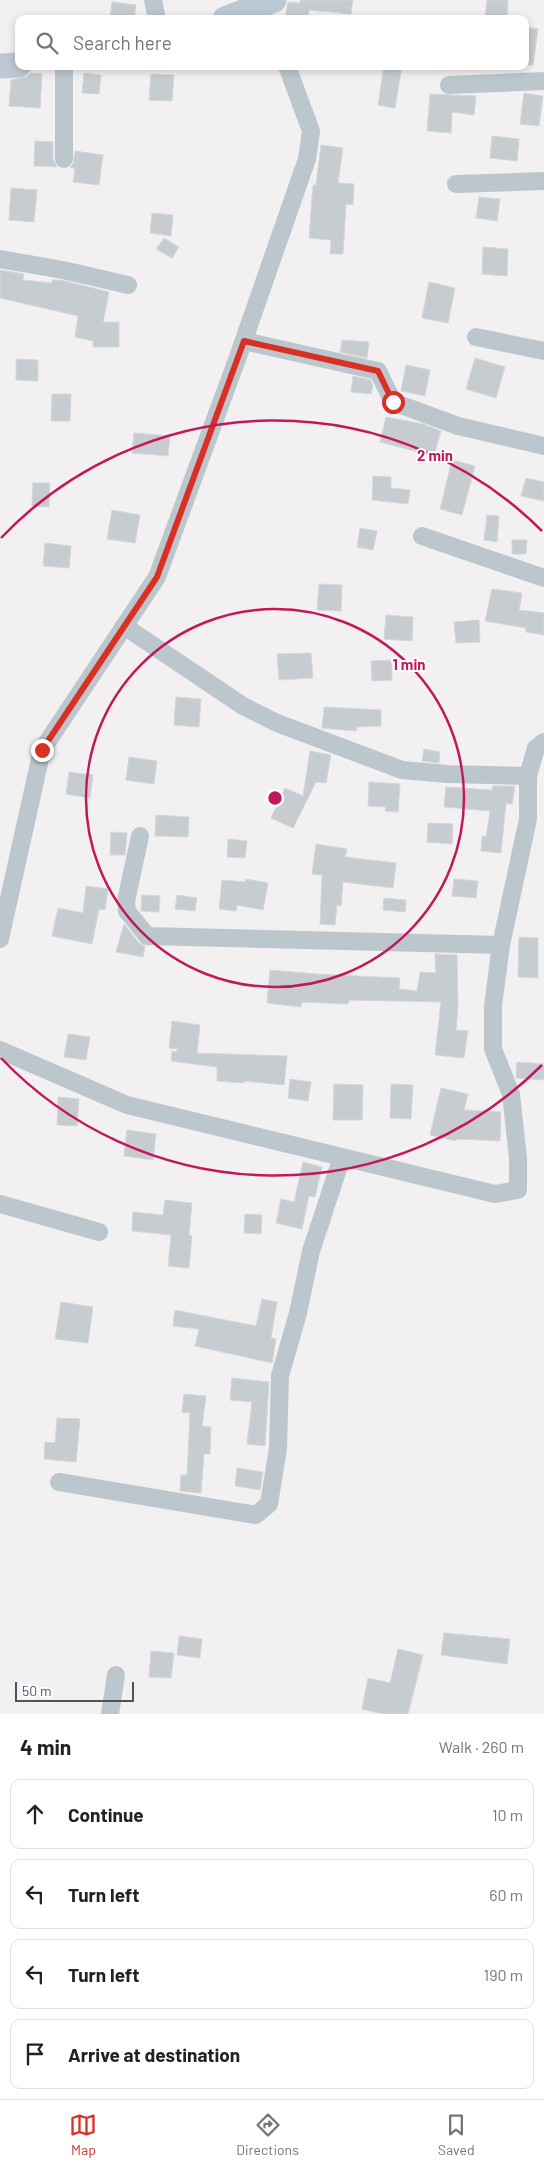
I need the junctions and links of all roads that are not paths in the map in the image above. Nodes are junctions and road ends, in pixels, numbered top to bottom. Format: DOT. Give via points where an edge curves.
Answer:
graph roads {
  1 [pos="153,0"];
  2 [pos="268,6"];
  3 [pos="156,15"];
  4 [pos="238,15"];
  5 [pos="15,65"];
  6 [pos="0,66"];
  7 [pos="64,70"];
  8 [pos="288,70"];
  9 [pos="544,81"];
  10 [pos="449,85"];
  11 [pos="64,159"];
  12 [pos="544,181"];
  13 [pos="456,184"];
  14 [pos="0,259"];
  15 [pos="128,285"];
  16 [pos="476,336"];
  17 [pos="244,341"];
  18 [pos="544,351"];
  19 [pos="544,446"];
  20 [pos="422,536"];
  21 [pos="544,576"];
  22 [pos="124,626"];
  23 [pos="544,742"];
  24 [pos="528,776"];
  25 [pos="140,836"];
  26 [pos="0,939"];
  27 [pos="501,945"];
  28 [pos="0,1050"];
  29 [pos="342,1157"];
  30 [pos="0,1204"];
  31 [pos="100,1232"];
  32 [pos="59,1482"];
  33 [pos="116,1676"];
  34 [pos="110,1714"];
  1 -- 3 [label="street"];
  2 -- 4 [label="main road"];
  5 -- 6 [label="main road"];
  7 -- 11 [label="street"];
  8 -- 17 [label="street" via="311,131 307,160"];
  9 -- 10 [label="street"];
  12 -- 13 [label="street"];
  14 -- 15 [label="street"];
  16 -- 18 [label="street"];
  17 -- 19 [label="street" via="378,371 393,402 458,426"];
  17 -- 22 [label="street" via="157,577"];
  20 -- 21 [label="street"];
  22 -- 24 [label="street" via="243,706 277,723 402,770"];
  22 -- 26 [label="street" via="42,750"];
  23 -- 24 [label="street" via="536,748"];
  24 -- 27 [label="street" via="528,819"];
  25 -- 27 [label="street" via="126,901 127,911 147,936"];
  27 -- 29 [label="street" via="493,1006 492,1049 511,1094 518,1190 495,1194"];
  28 -- 29 [label="street" via="127,1105"];
  29 -- 32 [label="street" via="311,1251 280,1376 278,1448 269,1504 256,1515"];
  30 -- 31 [label="street"];
  33 -- 34 [label="street"];
}
